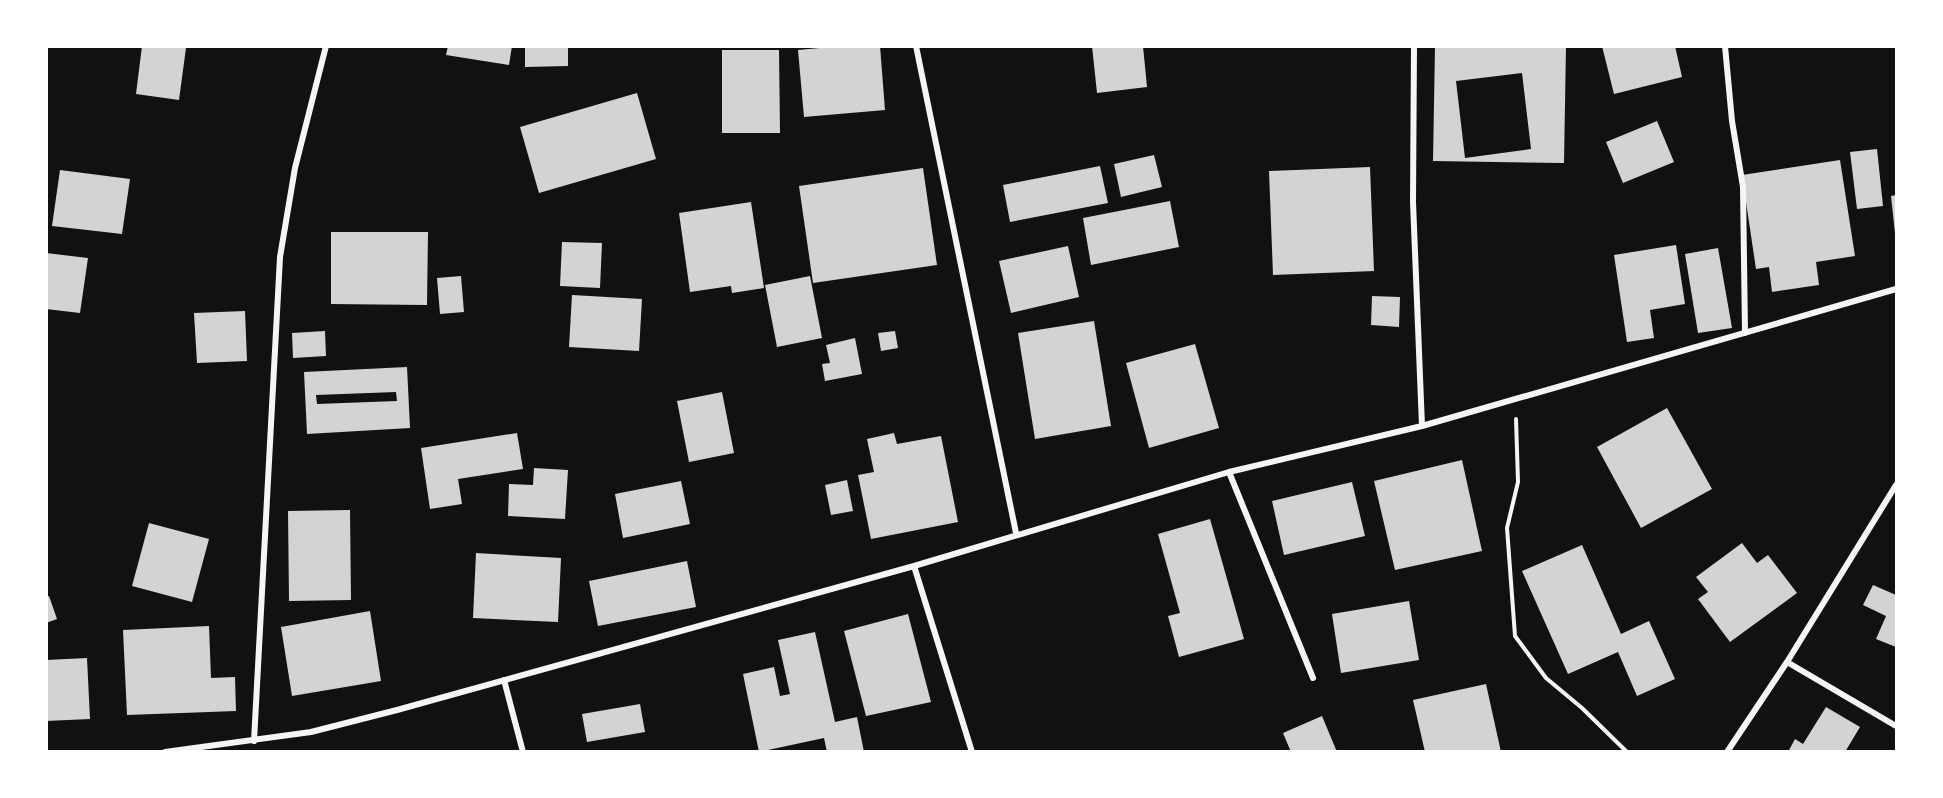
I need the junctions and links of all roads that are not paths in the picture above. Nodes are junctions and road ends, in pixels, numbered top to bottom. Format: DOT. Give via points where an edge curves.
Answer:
graph roads {
  1 [pos="326,46"];
  2 [pos="916,46"];
  3 [pos="1414,46"];
  4 [pos="1725,46"];
  5 [pos="1896,289"];
  6 [pos="1745,333"];
  7 [pos="1422,426"];
  8 [pos="1229,472"];
  9 [pos="1896,485"];
  10 [pos="1016,533"];
  11 [pos="914,566"];
  12 [pos="1787,662"];
  13 [pos="1313,678"];
  14 [pos="504,680"];
  15 [pos="1896,726"];
  16 [pos="254,741"];
  17 [pos="165,752"];
  18 [pos="522,752"];
  19 [pos="972,752"];
  20 [pos="1727,752"];
  1 -- 16 [label="street" via="295,168 280,257"];
  2 -- 10 [label="street"];
  3 -- 7 [label="street" via="1413,202"];
  4 -- 6 [label="street" via="1743,187"];
  5 -- 6 [label="street"];
  6 -- 7 [label="street"];
  7 -- 8 [label="street"];
  8 -- 10 [label="street"];
  8 -- 13 [label="street"];
  9 -- 12 [label="street"];
  10 -- 11 [label="street"];
  11 -- 14 [label="street"];
  11 -- 19 [label="street"];
  12 -- 15 [label="street"];
  12 -- 20 [label="street"];
  14 -- 16 [label="street" via="311,732"];
  14 -- 18 [label="street"];
  16 -- 17 [label="street"];
}
